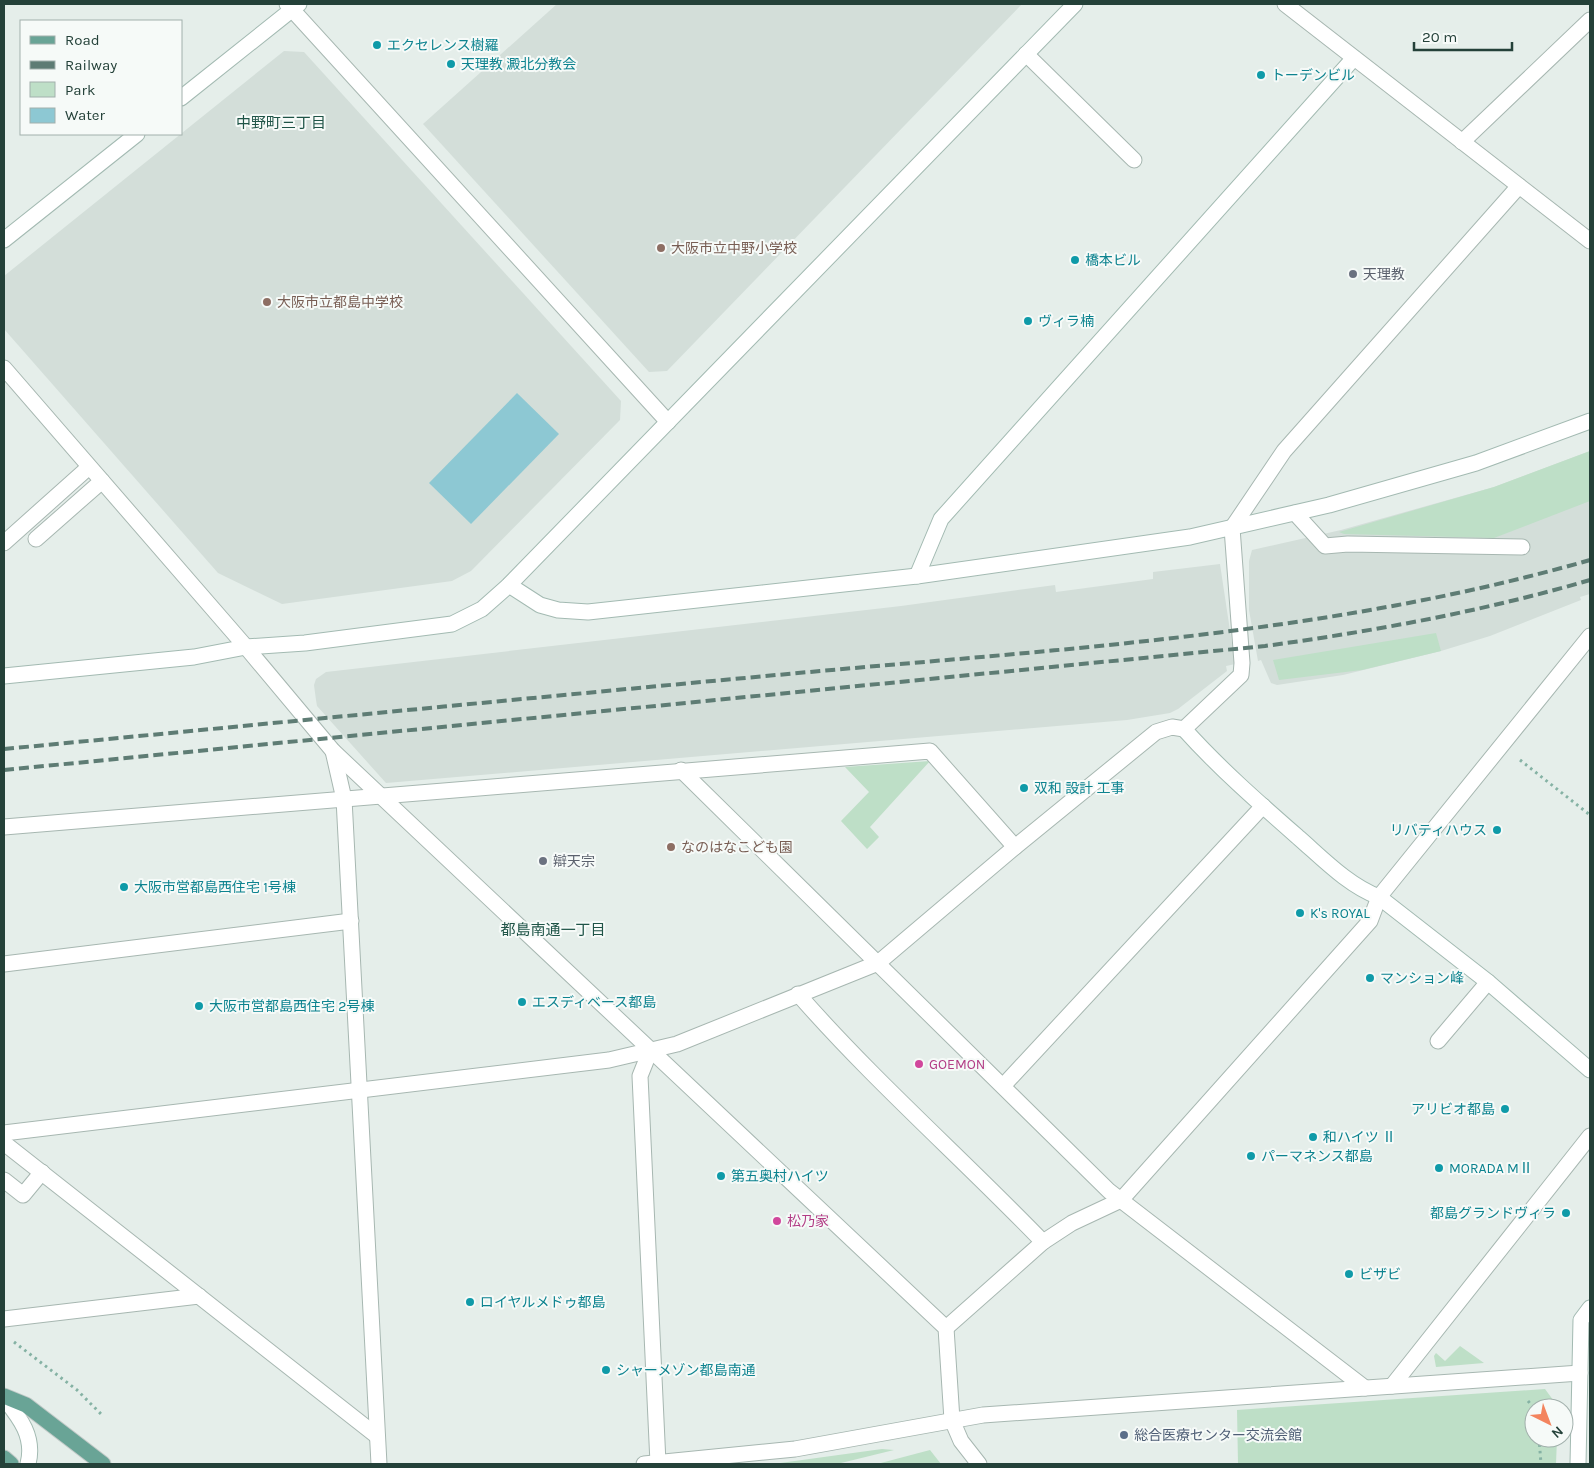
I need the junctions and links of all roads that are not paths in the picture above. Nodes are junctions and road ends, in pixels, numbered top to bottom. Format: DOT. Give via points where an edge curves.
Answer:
graph roads {
  1 [pos="1075,4"];
  2 [pos="1285,4"];
  3 [pos="293,6"];
  4 [pos="1590,20"];
  5 [pos="1026,54"];
  6 [pos="1354,58"];
  7 [pos="182,97"];
  8 [pos="136,135"];
  9 [pos="1462,142"];
  10 [pos="1134,160"];
  11 [pos="1519,186"];
  12 [pos="4,240"];
  13 [pos="1590,241"];
  14 [pos="4,368"];
  15 [pos="1590,420"];
  16 [pos="668,422"];
  17 [pos="89,467"];
  18 [pos="102,481"];
  19 [pos="1295,513"];
  20 [pos="1232,528"];
  21 [pos="36,539"];
  22 [pos="4,543"];
  23 [pos="1522,547"];
  24 [pos="917,576"];
  25 [pos="509,585"];
  26 [pos="1590,636"];
  27 [pos="246,647"];
  28 [pos="4,676"];
  29 [pos="1184,729"];
  30 [pos="333,751"];
  31 [pos="681,770"];
  32 [pos="377,795"];
  33 [pos="344,799"];
  34 [pos="1263,806"];
  35 [pos="4,827"];
  36 [pos="1015,847"];
  37 [pos="1379,897"];
  38 [pos="351,921"];
  39 [pos="878,963"];
  40 [pos="4,964"];
  41 [pos="1488,982"];
  42 [pos="798,994"];
  43 [pos="1438,1041"];
  44 [pos="650,1051"];
  45 [pos="1590,1068"];
  46 [pos="1004,1086"];
  47 [pos="358,1091"];
  48 [pos="4,1133"];
  49 [pos="1590,1136"];
  50 [pos="4,1142"];
  51 [pos="42,1172"];
  52 [pos="4,1180"];
  53 [pos="1121,1200"];
  54 [pos="1042,1242"];
  55 [pos="199,1296"];
  56 [pos="1590,1308"];
  57 [pos="4,1319"];
  58 [pos="946,1328"];
  59 [pos="1580,1373"];
  60 [pos="1392,1386"];
  61 [pos="1365,1388"];
  62 [pos="4,1397"];
  63 [pos="952,1420"];
  64 [pos="377,1436"];
  65 [pos="4,1458"];
  66 [pos="11,1464"];
  67 [pos="28,1464"];
  68 [pos="103,1464"];
  69 [pos="379,1464"];
  70 [pos="651,1464"];
  71 [pos="979,1464"];
  72 [pos="1578,1464"];
  1 -- 5 [label="street"];
  2 -- 6 [label="street"];
  3 -- 7 [label="street"];
  3 -- 16 [label="street"];
  4 -- 9 [label="street"];
  5 -- 10 [label="street"];
  5 -- 16 [label="street"];
  6 -- 9 [label="street"];
  6 -- 24 [label="street" via="941,520"];
  8 -- 12 [label="street"];
  9 -- 11 [label="street"];
  11 -- 13 [label="street"];
  11 -- 20 [label="street" via="1284,451"];
  14 -- 17 [label="street"];
  15 -- 19 [label="street" via="1476,463"];
  16 -- 25 [label="street"];
  17 -- 18 [label="street"];
  17 -- 22 [label="street"];
  18 -- 21 [label="street"];
  18 -- 27 [label="street"];
  19 -- 20 [label="street"];
  19 -- 23 [label="street" via="1324,546"];
  20 -- 24 [label="street" via="1190,537"];
  20 -- 29 [label="street" via="1241,675"];
  24 -- 25 [label="street" via="588,612 540,605"];
  25 -- 27 [label="street" via="482,609 452,624 305,643"];
  26 -- 37 [label="street"];
  27 -- 28 [label="street" via="194,656"];
  27 -- 30 [label="street"];
  29 -- 34 [label="street" via="1215,763"];
  29 -- 36 [label="street" via="1172,727 1156,732"];
  30 -- 32 [label="street"];
  30 -- 33 [label="street"];
  31 -- 32 [label="street"];
  31 -- 36 [label="street" via="930,751"];
  31 -- 39 [label="street"];
  32 -- 33 [label="street"];
  32 -- 44 [label="street"];
  33 -- 35 [label="street"];
  33 -- 38 [label="street"];
  34 -- 37 [label="street" via="1365,892"];
  34 -- 46 [label="street"];
  36 -- 39 [label="street"];
  37 -- 41 [label="street"];
  37 -- 53 [label="street" via="1370,921"];
  38 -- 40 [label="street"];
  38 -- 47 [label="street"];
  39 -- 42 [label="street"];
  39 -- 46 [label="street"];
  41 -- 43 [label="street"];
  41 -- 45 [label="street"];
  42 -- 44 [label="street" via="678,1044"];
  42 -- 54 [label="street" via="856,1058 982,1179"];
  44 -- 47 [label="street" via="609,1060"];
  44 -- 58 [label="street"];
  44 -- 70 [label="street" via="640,1076"];
  46 -- 53 [label="street"];
  47 -- 48 [label="street"];
  47 -- 64 [label="street"];
  49 -- 60 [label="street"];
  50 -- 51 [label="street"];
  51 -- 52 [label="street" via="23,1195"];
  51 -- 55 [label="street"];
  53 -- 54 [label="street" via="1072,1223"];
  53 -- 61 [label="street"];
  54 -- 58 [label="street"];
  55 -- 57 [label="street"];
  55 -- 64 [label="street"];
  56 -- 59 [label="street" via="1581,1320"];
  58 -- 63 [label="street"];
  59 -- 60 [label="street"];
  59 -- 72 [label="street"];
  60 -- 61 [label="street"];
  61 -- 63 [label="street" via="983,1415"];
  62 -- 67 [label="street" via="25,1428 30,1442"];
  62 -- 68 [label="main road" via="26,1406"];
  63 -- 70 [label="street" via="795,1449"];
  63 -- 71 [label="street" via="961,1441"];
  64 -- 69 [label="street"];
  65 -- 66 [label="main road"];
}
